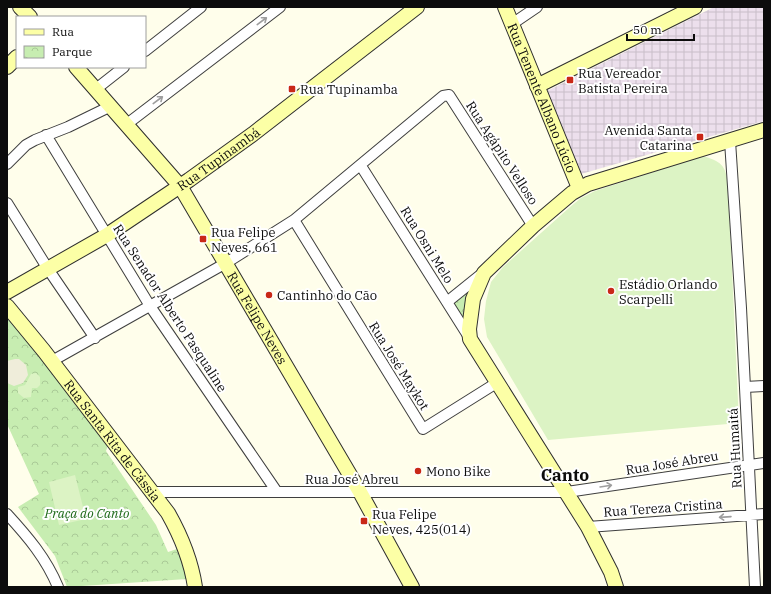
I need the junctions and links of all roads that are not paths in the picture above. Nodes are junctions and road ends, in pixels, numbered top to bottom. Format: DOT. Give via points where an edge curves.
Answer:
graph roads {
  1 [pos="20,7"];
  2 [pos="201,7"];
  3 [pos="280,7"];
  4 [pos="417,7"];
  5 [pos="505,7"];
  6 [pos="537,7"];
  7 [pos="689,9"];
  8 [pos="29,16"];
  9 [pos="512,24"];
  10 [pos="146,50"];
  11 [pos="16,58"];
  12 [pos="7,67"];
  13 [pos="77,68"];
  14 [pos="123,68"];
  15 [pos="537,86"];
  16 [pos="96,89"];
  17 [pos="111,106"];
  18 [pos="127,124"];
  19 [pos="764,130"];
  20 [pos="46,135"];
  21 [pos="730,141"];
  22 [pos="7,164"];
  23 [pos="361,166"];
  24 [pos="180,186"];
  25 [pos="579,188"];
  26 [pos="7,203"];
  27 [pos="294,220"];
  28 [pos="533,226"];
  29 [pos="107,235"];
  30 [pos="226,263"];
  31 [pos="48,269"];
  32 [pos="484,273"];
  33 [pos="7,292"];
  34 [pos="447,302"];
  35 [pos="7,306"];
  36 [pos="150,306"];
  37 [pos="95,338"];
  38 [pos="470,339"];
  39 [pos="52,361"];
  40 [pos="498,382"];
  41 [pos="764,386"];
  42 [pos="745,387"];
  43 [pos="764,463"];
  44 [pos="749,465"];
  45 [pos="153,492"];
  46 [pos="277,492"];
  47 [pos="360,492"];
  48 [pos="567,492"];
  49 [pos="7,514"];
  50 [pos="764,514"];
  51 [pos="751,515"];
  52 [pos="588,527"];
  53 [pos="58,587"];
  54 [pos="195,587"];
  55 [pos="412,587"];
  56 [pos="616,587"];
  57 [pos="754,587"];
  1 -- 8 [label="street"];
  2 -- 10 [label="street"];
  18 -- 3 [label="street, one-way"];
  4 -- 24 [label="street, Rua Tupinambá" via="253,134"];
  5 -- 9 [label="street, Rua Tenente Albano Lúcio"];
  6 -- 9 [label="street"];
  7 -- 15 [label="street"];
  9 -- 15 [label="street, Rua Tenente Albano Lúcio"];
  11 -- 12 [label="street"];
  13 -- 16 [label="street, Rua Felipe Neves"];
  14 -- 16 [label="street"];
  15 -- 25 [label="street, Rua Tenente Albano Lúcio"];
  16 -- 17 [label="street, Rua Felipe Neves"];
  17 -- 18 [label="street, Rua Felipe Neves"];
  17 -- 20 [label="street"];
  18 -- 24 [label="street, Rua Felipe Neves"];
  19 -- 21 [label="street"];
  20 -- 22 [label="street" via="26,145"];
  20 -- 29 [label="street, Rua Senador Alberto Pasqualine"];
  21 -- 25 [label="street"];
  21 -- 42 [label="street, Rua Humaitá"];
  23 -- 27 [label="street"];
  23 -- 28 [label="street, Rua Agápito Velloso" via="443,96 449,95"];
  23 -- 34 [label="street, Rua Osni Melo"];
  24 -- 29 [label="street, Rua Tupinambá"];
  24 -- 30 [label="street, Rua Felipe Neves"];
  25 -- 28 [label="street"];
  26 -- 31 [label="street"];
  27 -- 30 [label="street"];
  27 -- 40 [label="street, Rua José Maykot" via="422,429"];
  28 -- 32 [label="street"];
  29 -- 31 [label="street, Rua Tupinambá"];
  29 -- 36 [label="street, Rua Senador Alberto Pasqualine"];
  30 -- 36 [label="street"];
  30 -- 47 [label="street, Rua Felipe Neves"];
  31 -- 33 [label="street, Rua Tupinambá"];
  31 -- 37 [label="street"];
  32 -- 34 [label="street"];
  32 -- 38 [label="street" via="473,299"];
  34 -- 38 [label="street, Rua Osni Melo"];
  35 -- 39 [label="street, Rua Santa Rita de Cássia"];
  36 -- 37 [label="street"];
  36 -- 46 [label="street, Rua Senador Alberto Pasqualine"];
  37 -- 39 [label="street"];
  38 -- 40 [label="street"];
  39 -- 45 [label="street, Rua Santa Rita de Cássia"];
  40 -- 48 [label="street"];
  41 -- 42 [label="street"];
  42 -- 44 [label="street, Rua Humaitá"];
  43 -- 44 [label="street, Rua José Abreu"];
  48 -- 44 [label="street, Rua José Abreu, one-way"];
  44 -- 51 [label="street, Rua Humaitá"];
  45 -- 46 [label="street, Rua José Abreu"];
  45 -- 54 [label="street, Rua Santa Rita de Cássia" via="183,541"];
  46 -- 47 [label="street, Rua José Abreu"];
  47 -- 48 [label="street, Rua José Abreu"];
  47 -- 55 [label="street, Rua Felipe Neves"];
  48 -- 52 [label="street"];
  49 -- 53 [label="street" via="39,550 51,568"];
  50 -- 51 [label="street, Rua Tereza Cristina"];
  51 -- 52 [label="street, Rua Tereza Cristina, one-way"];
  51 -- 57 [label="street, Rua Humaitá"];
  52 -- 56 [label="street"];
}
